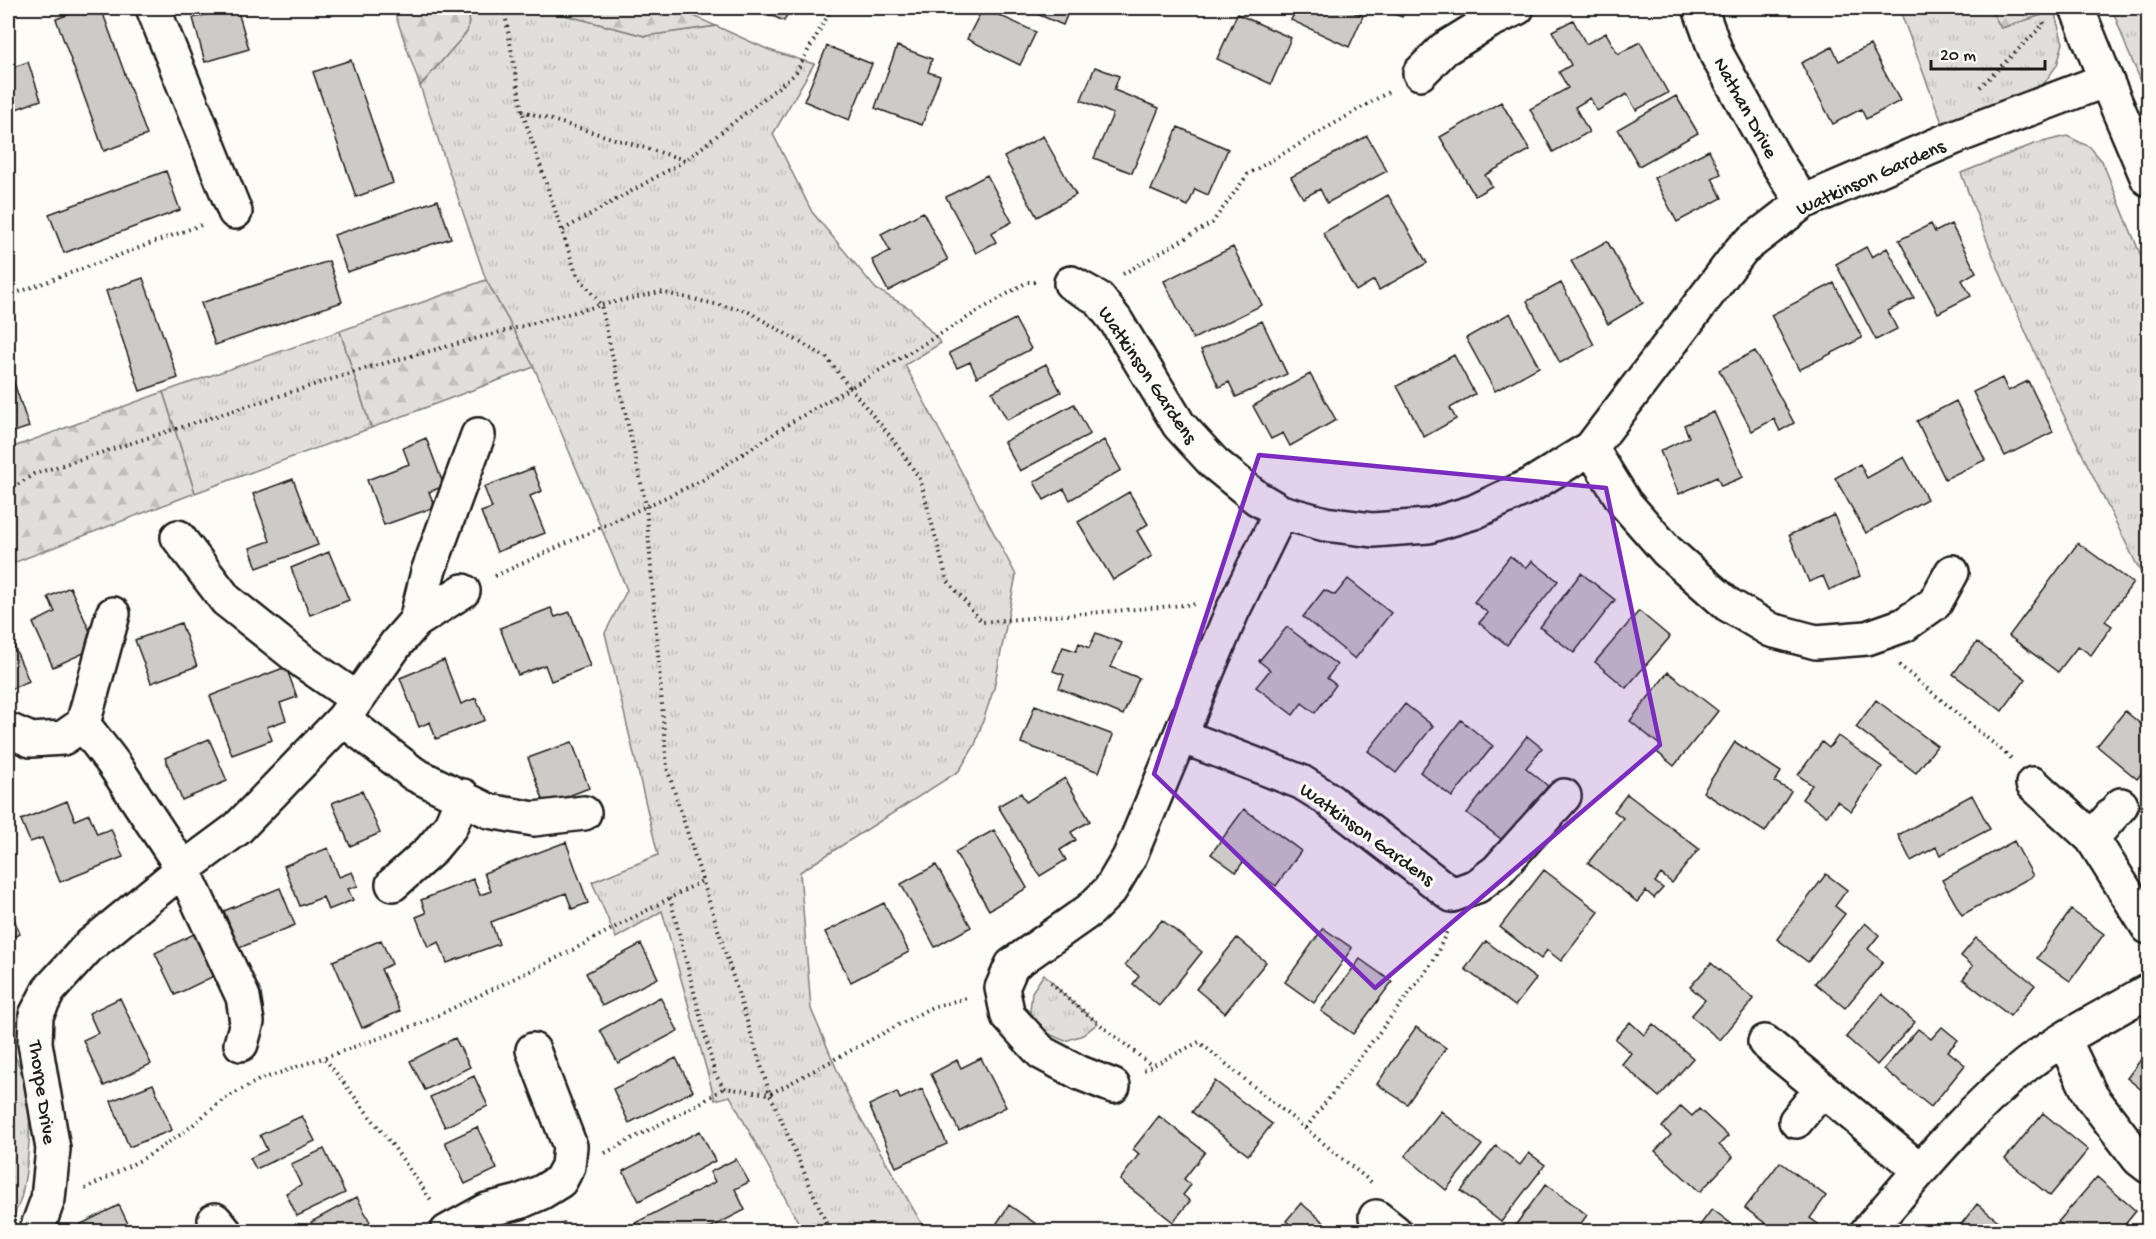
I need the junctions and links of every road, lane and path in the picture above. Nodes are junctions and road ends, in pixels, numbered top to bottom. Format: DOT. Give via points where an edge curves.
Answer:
graph roads {
  1 [pos="153,8"];
  2 [pos="504,8"];
  3 [pos="832,8"];
  4 [pos="1517,8"];
  5 [pos="1700,8"];
  6 [pos="2078,8"];
  7 [pos="2041,16"];
  8 [pos="1420,73"];
  9 [pos="2106,80"];
  10 [pos="1978,89"];
  11 [pos="522,111"];
  12 [pos="686,160"];
  13 [pos="2148,178"];
  14 [pos="1803,202"];
  15 [pos="235,212"];
  16 [pos="563,230"];
  17 [pos="1071,283"];
  18 [pos="8,296"];
  19 [pos="601,305"];
  20 [pos="850,388"];
  21 [pos="478,435"];
  22 [pos="1591,448"];
  23 [pos="8,491"];
  24 [pos="646,505"];
  25 [pos="1281,512"];
  26 [pos="178,537"];
  27 [pos="1952,572"];
  28 [pos="463,591"];
  29 [pos="1232,612"];
  30 [pos="113,614"];
  31 [pos="416,621"];
  32 [pos="1867,638"];
  33 [pos="350,709"];
  34 [pos="83,724"];
  35 [pos="8,730"];
  36 [pos="1181,736"];
  37 [pos="2033,784"];
  38 [pos="463,796"];
  39 [pos="1564,796"];
  40 [pos="2121,805"];
  41 [pos="584,813"];
  42 [pos="2092,838"];
  43 [pos="183,869"];
  44 [pos="702,881"];
  45 [pos="393,884"];
  46 [pos="1452,895"];
  47 [pos="670,898"];
  48 [pos="2148,927"];
  49 [pos="1025,956"];
  50 [pos="1002,988"];
  51 [pos="2148,991"];
  52 [pos="22,1013"];
  53 [pos="2064,1040"];
  54 [pos="1765,1042"];
  55 [pos="241,1044"];
  56 [pos="533,1050"];
  57 [pos="325,1059"];
  58 [pos="1152,1066"];
  59 [pos="1113,1086"];
  60 [pos="724,1088"];
  61 [pos="1822,1089"];
  62 [pos="770,1094"];
  63 [pos="1796,1121"];
  64 [pos="1306,1128"];
  65 [pos="568,1166"];
  66 [pos="2148,1166"];
  67 [pos="1920,1170"];
  68 [pos="48,1199"];
  69 [pos="1385,1224"];
  70 [pos="449,1230"];
  71 [pos="36,1232"];
  72 [pos="830,1232"];
  73 [pos="1868,1232"];
  1 -- 15 [label="street"];
  2 -- 11 [label="path"];
  3 -- 12 [label="path" via="795,74"];
  4 -- 8 [label="street" via="1444,49"];
  5 -- 14 [label="street, Nathan Drive" via="1717,55"];
  6 -- 9 [label="street"];
  7 -- 10 [label="path" via="2044,24"];
  8 -- 17 [label="path" via="1248,174 1212,223 1121,275"];
  9 -- 13 [label="street"];
  9 -- 14 [label="street, Watkinson Gardens" via="1960,135"];
  11 -- 12 [label="path"];
  11 -- 16 [label="path"];
  12 -- 16 [label="path"];
  14 -- 22 [label="street, Watkinson Gardens" via="1742,249"];
  15 -- 18 [label="path"];
  16 -- 19 [label="path" via="576,273"];
  17 -- 20 [label="path" via="1027,282"];
  17 -- 25 [label="street, Watkinson Gardens" via="1098,298 1116,321 1179,425 1214,463"];
  19 -- 20 [label="path" via="660,292 747,311 827,358"];
  19 -- 23 [label="path" via="367,368 34,474"];
  19 -- 24 [label="path"];
  20 -- 24 [label="path" via="701,481"];
  20 -- 29 [label="path" via="920,479 947,580 982,622 1205,603"];
  21 -- 31 [label="street" via="428,572"];
  22 -- 25 [label="street, Watkinson Gardens" via="1531,485 1474,512 1428,526 1373,530 1325,524"];
  22 -- 32 [label="street" via="1625,503 1667,551 1726,604 1771,630 1816,642"];
  24 -- 28 [label="path"];
  24 -- 44 [label="path" via="667,768"];
  25 -- 29 [label="street"];
  26 -- 33 [label="street" via="226,600 305,663"];
  27 -- 32 [label="street" via="1935,603 1904,625"];
  28 -- 31 [label="street, Thorpe Drive"];
  29 -- 36 [label="street"];
  30 -- 34 [label="street"];
  31 -- 33 [label="street, Thorpe Drive"];
  32 -- 37 [label="path" via="2014,761"];
  33 -- 38 [label="street" via="414,774"];
  33 -- 43 [label="street, Thorpe Drive" via="237,829"];
  34 -- 35 [label="street" via="63,738 31,740"];
  34 -- 43 [label="street"];
  36 -- 46 [label="street, Watkinson Gardens" via="1301,782"];
  36 -- 49 [label="street" via="1129,858 1110,890 1090,910"];
  37 -- 42 [label="street"];
  38 -- 41 [label="street" via="489,811 534,819"];
  38 -- 45 [label="street" via="450,827"];
  39 -- 46 [label="street" via="1497,872 1477,886"];
  40 -- 42 [label="street"];
  42 -- 48 [label="street"];
  43 -- 52 [label="street, Thorpe Drive" via="88,947"];
  43 -- 55 [label="street" via="243,998 247,1022"];
  44 -- 47 [label="path"];
  44 -- 62 [label="path"];
  46 -- 64 [label="path" via="1448,932 1433,962"];
  47 -- 57 [label="path" via="420,1024"];
  47 -- 60 [label="path" via="715,1074"];
  49 -- 50 [label="street" via="1012,965"];
  49 -- 58 [label="path" via="1068,999"];
  50 -- 59 [label="street" via="1008,1016 1042,1053"];
  50 -- 62 [label="path" via="932,1007"];
  51 -- 53 [label="street"];
  52 -- 68 [label="street, Thorpe Drive" via="35,1043 53,1149"];
  53 -- 66 [label="street" via="2091,1096"];
  53 -- 67 [label="street" via="2028,1063 1989,1096"];
  54 -- 61 [label="street"];
  56 -- 65 [label="street" via="570,1146"];
  57 -- 68 [label="path" via="259,1080 224,1100 148,1156 80,1192"];
  57 -- 70 [label="path" via="393,1146"];
  58 -- 59 [label="path"];
  58 -- 64 [label="path" via="1199,1042"];
  60 -- 62 [label="path"];
  60 -- 65 [label="path" via="598,1156"];
  61 -- 63 [label="street"];
  61 -- 67 [label="street"];
  62 -- 72 [label="path"];
  64 -- 69 [label="path" via="1376,1186"];
  65 -- 70 [label="street" via="560,1181 542,1192 487,1210"];
  67 -- 73 [label="street"];
  68 -- 71 [label="street, Thorpe Drive"];
}
